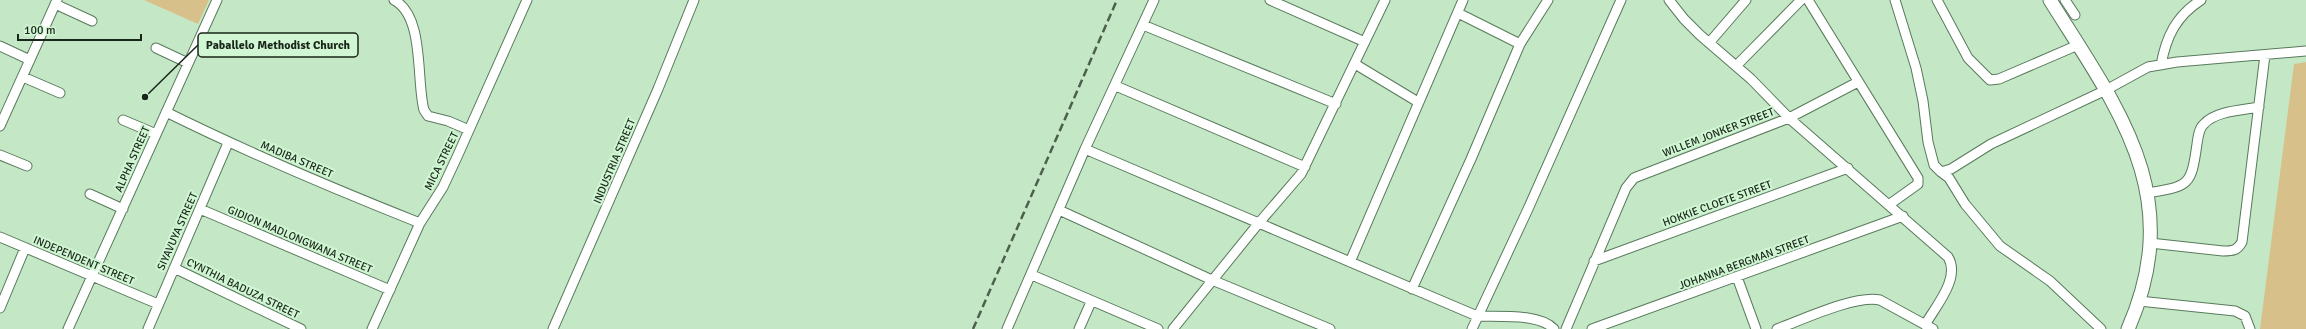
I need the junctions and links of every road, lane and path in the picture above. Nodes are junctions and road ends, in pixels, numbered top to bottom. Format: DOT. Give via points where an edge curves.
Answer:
graph roads {
  1 [pos="218,0"];
  2 [pos="396,0"];
  3 [pos="527,0"];
  4 [pos="694,0"];
  5 [pos="1154,0"];
  6 [pos="1270,0"];
  7 [pos="1385,0"];
  8 [pos="1463,0"];
  9 [pos="1548,0"];
  10 [pos="1621,0"];
  11 [pos="1669,0"];
  12 [pos="1746,0"];
  13 [pos="1801,0"];
  14 [pos="1808,0"];
  15 [pos="1895,0"];
  16 [pos="1937,0"];
  17 [pos="2050,0"];
  18 [pos="2065,0"];
  19 [pos="2201,0"];
  20 [pos="56,2"];
  21 [pos="1458,13"];
  22 [pos="2075,15"];
  23 [pos="92,21"];
  24 [pos="1143,24"];
  25 [pos="1365,42"];
  26 [pos="1709,43"];
  27 [pos="1520,44"];
  28 [pos="2078,45"];
  29 [pos="0,46"];
  30 [pos="156,48"];
  31 [pos="2306,51"];
  32 [pos="2265,55"];
  33 [pos="30,60"];
  34 [pos="188,63"];
  35 [pos="1355,64"];
  36 [pos="2161,65"];
  37 [pos="1736,66"];
  38 [pos="22,77"];
  39 [pos="1858,82"];
  40 [pos="1116,86"];
  41 [pos="2106,90"];
  42 [pos="60,93"];
  43 [pos="1418,102"];
  44 [pos="1336,104"];
  45 [pos="2259,106"];
  46 [pos="166,112"];
  47 [pos="1789,118"];
  48 [pos="123,120"];
  49 [pos="0,126"];
  50 [pos="469,130"];
  51 [pos="156,134"];
  52 [pos="228,143"];
  53 [pos="1085,149"];
  54 [pos="0,155"];
  55 [pos="27,166"];
  56 [pos="1305,168"];
  57 [pos="1848,168"];
  58 [pos="1941,172"];
  59 [pos="2147,193"];
  60 [pos="90,194"];
  61 [pos="1890,204"];
  62 [pos="123,209"];
  63 [pos="200,209"];
  64 [pos="1059,210"];
  65 [pos="1903,216"];
  66 [pos="420,223"];
  67 [pos="1258,224"];
  68 [pos="0,237"];
  69 [pos="2150,243"];
  70 [pos="25,248"];
  71 [pos="1594,261"];
  72 [pos="1350,262"];
  73 [pos="174,268"];
  74 [pos="1032,274"];
  75 [pos="92,276"];
  76 [pos="1738,277"];
  77 [pos="1212,280"];
  78 [pos="1412,289"];
  79 [pos="390,290"];
  80 [pos="2139,300"];
  81 [pos="1091,302"];
  82 [pos="158,304"];
  83 [pos="0,308"];
  84 [pos="1477,316"];
  85 [pos="1929,327"];
  86 [pos="68,329"];
  87 [pos="148,329"];
  88 [pos="301,329"];
  89 [pos="372,329"];
  90 [pos="553,329"];
  91 [pos="1007,329"];
  92 [pos="1079,329"];
  93 [pos="1158,329"];
  94 [pos="1173,329"];
  95 [pos="1330,329"];
  96 [pos="1472,329"];
  97 [pos="1554,329"];
  98 [pos="1566,329"];
  99 [pos="1592,329"];
  100 [pos="1756,329"];
  101 [pos="1777,329"];
  102 [pos="2101,329"];
  103 [pos="2128,329"];
  104 [pos="2250,329"];
  1 -- 34 [label="street, ALPHA STREET"];
  2 -- 50 [label="street" via="405,10 416,43 424,110 428,116"];
  3 -- 50 [label="street, MICA STREET"];
  4 -- 90 [label="street, INDUSTRIA STREET"];
  5 -- 24 [label="street"];
  6 -- 25 [label="street"];
  7 -- 25 [label="street"];
  8 -- 21 [label="street"];
  9 -- 27 [label="street"];
  10 -- 84 [label="street" via="1528,209"];
  11 -- 26 [label="street"];
  12 -- 26 [label="street"];
  13 -- 37 [label="street"];
  14 -- 39 [label="street"];
  15 -- 58 [label="street" via="1922,94 1928,142 1934,165"];
  16 -- 28 [label="street" via="1968,58 1990,80 1999,79"];
  17 -- 28 [label="street"];
  18 -- 22 [label="street"];
  19 -- 36 [label="street" via="2180,16 2173,27 2166,39"];
  20 -- 23 [label="street"];
  20 -- 33 [label="street"];
  21 -- 27 [label="street"];
  21 -- 43 [label="street"];
  24 -- 40 [label="street"];
  24 -- 44 [label="street"];
  25 -- 35 [label="street"];
  26 -- 37 [label="street"];
  27 -- 78 [label="street"];
  28 -- 41 [label="street"];
  29 -- 33 [label="street"];
  30 -- 34 [label="street"];
  31 -- 32 [label="street"];
  32 -- 36 [label="street"];
  32 -- 45 [label="street"];
  33 -- 38 [label="street"];
  34 -- 46 [label="street, ALPHA STREET"];
  35 -- 43 [label="street"];
  35 -- 44 [label="street"];
  36 -- 41 [label="street" via="2142,70"];
  37 -- 47 [label="street"];
  38 -- 42 [label="street"];
  38 -- 49 [label="street"];
  39 -- 47 [label="street"];
  39 -- 61 [label="street" via="1918,178 1918,184"];
  40 -- 53 [label="street"];
  40 -- 56 [label="street"];
  41 -- 58 [label="street" via="1991,144 1951,169"];
  41 -- 59 [label="street" via="2136,150"];
  43 -- 72 [label="street"];
  44 -- 56 [label="street"];
  45 -- 59 [label="street" via="2220,115 2204,124 2198,136 2194,166 2188,180 2177,188"];
  45 -- 69 [label="street" via="2242,242 2239,247 2232,251 2222,251"];
  46 -- 51 [label="street, ALPHA STREET"];
  46 -- 52 [label="street, MADIBA STREET"];
  47 -- 57 [label="street, WILLEM JONKER STREET"];
  47 -- 71 [label="street, WILLEM JONKER STREET" via="1637,176 1626,188"];
  48 -- 51 [label="street"];
  50 -- 66 [label="street, MICA STREET" via="443,187"];
  51 -- 62 [label="street, ALPHA STREET"];
  52 -- 63 [label="street, SIYAVUYA STREET"];
  52 -- 66 [label="street, MADIBA STREET"];
  53 -- 64 [label="street"];
  53 -- 67 [label="street"];
  54 -- 55 [label="street"];
  56 -- 67 [label="street"];
  57 -- 61 [label="street, WILLEM JONKER STREET"];
  57 -- 71 [label="street, HOKKIE CLOETE STREET"];
  58 -- 102 [label="street" via="1949,178 1965,204 2000,246 2050,281"];
  59 -- 69 [label="street"];
  60 -- 62 [label="street"];
  61 -- 65 [label="street, WILLEM JONKER STREET"];
  62 -- 75 [label="street, ALPHA STREET"];
  63 -- 73 [label="street, SIYAVUYA STREET"];
  63 -- 79 [label="street, GIDION MADLONGWANA STREET"];
  64 -- 74 [label="street"];
  64 -- 77 [label="street"];
  65 -- 76 [label="street, JOHANNA BERGMAN STREET"];
  65 -- 85 [label="street, WILLEM JONKER STREET" via="1944,253 1952,267 1951,280"];
  66 -- 79 [label="street, MICA STREET"];
  67 -- 72 [label="street"];
  67 -- 77 [label="street"];
  68 -- 70 [label="street, INDEPENDENT STREET"];
  69 -- 80 [label="street" via="2148,265"];
  70 -- 75 [label="street, INDEPENDENT STREET"];
  70 -- 83 [label="street"];
  71 -- 98 [label="street, WILLEM JONKER STREET"];
  72 -- 78 [label="street"];
  73 -- 82 [label="street, SIYAVUYA STREET"];
  73 -- 88 [label="street, CYNTHIA BADUZA STREET"];
  74 -- 81 [label="street"];
  74 -- 91 [label="street"];
  75 -- 82 [label="street, INDEPENDENT STREET"];
  75 -- 86 [label="street, ALPHA STREET"];
  76 -- 99 [label="street, JOHANNA BERGMAN STREET"];
  76 -- 100 [label="street"];
  77 -- 94 [label="street"];
  77 -- 95 [label="street"];
  78 -- 84 [label="street"];
  79 -- 89 [label="street, MICA STREET"];
  80 -- 103 [label="street"];
  80 -- 104 [label="street" via="2235,311 2245,316"];
  81 -- 92 [label="street"];
  81 -- 93 [label="street"];
  82 -- 87 [label="street, SIYAVUYA STREET"];
  84 -- 96 [label="street"];
  84 -- 97 [label="street" via="1532,318"];
  85 -- 101 [label="street" via="1880,300 1872,299 1854,302"];
}
